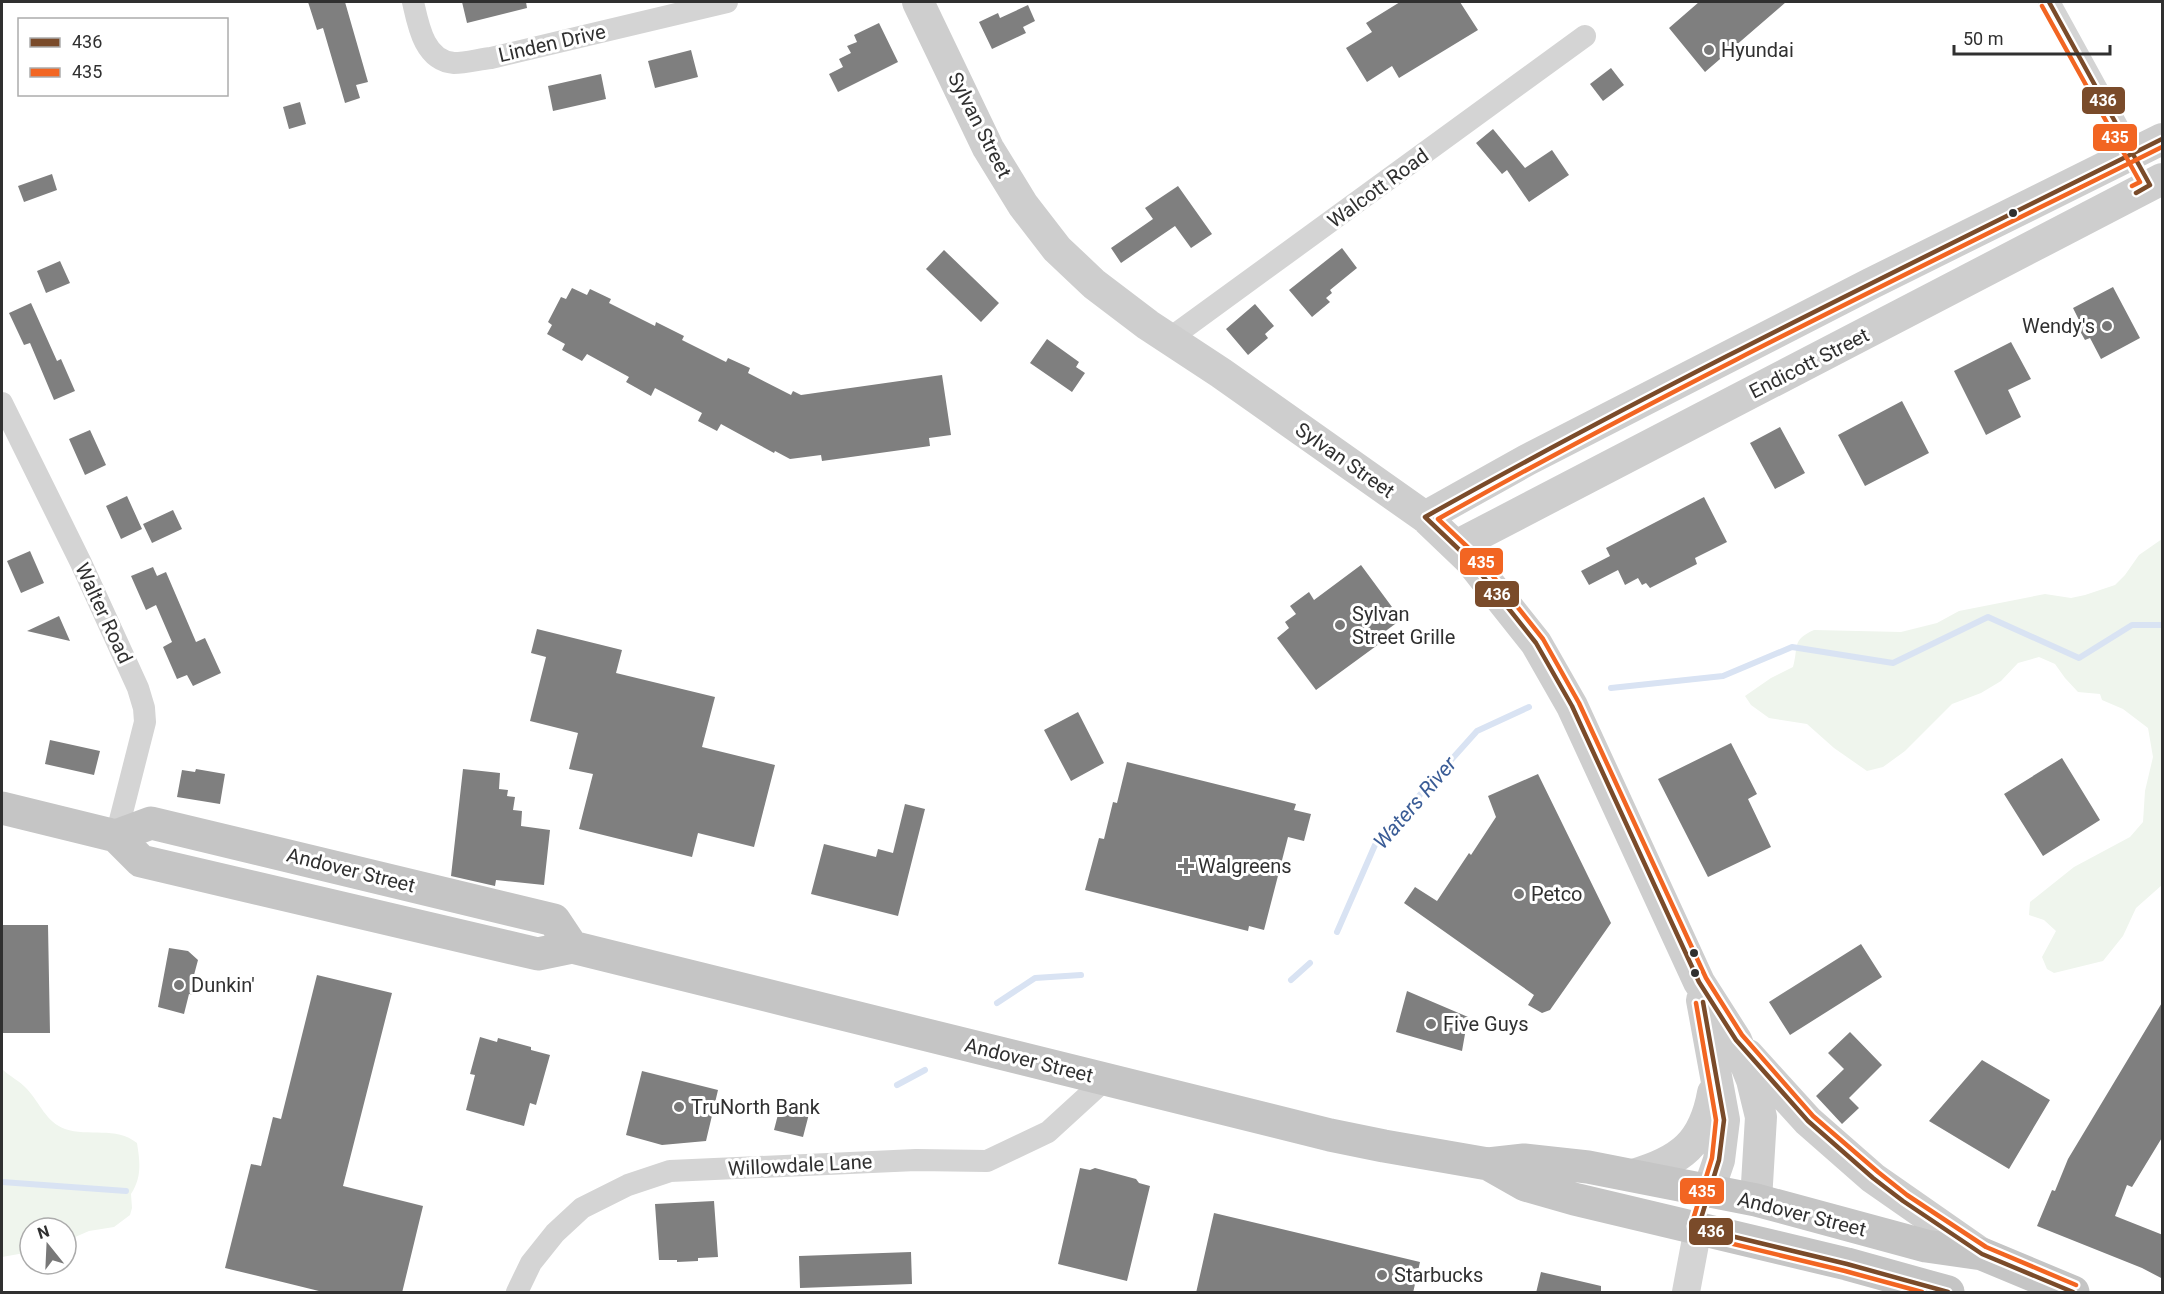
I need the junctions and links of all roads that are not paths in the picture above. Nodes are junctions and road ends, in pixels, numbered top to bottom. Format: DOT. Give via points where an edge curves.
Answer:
graph roads {
  1 [pos="412,2"];
  2 [pos="727,2"];
  3 [pos="918,2"];
  4 [pos="2049,2"];
  5 [pos="1585,36"];
  6 [pos="2163,139"];
  7 [pos="2133,154"];
  8 [pos="2156,182"];
  9 [pos="1169,339"];
  10 [pos="2,403"];
  11 [pos="1630,408"];
  12 [pos="1650,445"];
  13 [pos="1425,517"];
  14 [pos="1498,524"];
  15 [pos="1456,546"];
  16 [pos="1497,594"];
  17 [pos="2,808"];
  18 [pos="116,836"];
  19 [pos="1699,982"];
  20 [pos="1736,1041"];
  21 [pos="1716,1074"];
  22 [pos="1106,1079"];
  23 [pos="1488,1164"];
  24 [pos="1633,1175"];
  25 [pos="1708,1192"];
  26 [pos="1756,1200"];
  27 [pos="1698,1228"];
  28 [pos="1750,1240"];
  29 [pos="1982,1254"];
  30 [pos="517,1293"];
  31 [pos="1686,1293"];
  32 [pos="1948,1293"];
  33 [pos="2073,1293"];
  1 -- 2 [label="street, Linden Drive" via="425,43 437,57 453,63 492,58"];
  3 -- 9 [label="main road, Sylvan Street" via="988,148 1023,205 1057,249 1094,285"];
  4 -- 7 [label="street"];
  5 -- 9 [label="street, Walcott Road"];
  6 -- 7 [label="main road"];
  7 -- 8 [label="main road"];
  7 -- 11 [label="main road"];
  8 -- 12 [label="main road, Endicott Street"];
  9 -- 13 [label="main road, Sylvan Street"];
  10 -- 18 [label="street, Walter Road" via="81,563 144,708 145,722"];
  11 -- 12 [label="main road"];
  11 -- 13 [label="main road"];
  12 -- 14 [label="main road, Endicott Street"];
  13 -- 15 [label="main road, Sylvan Street"];
  14 -- 15 [label="main road, Endicott Street"];
  14 -- 16 [label="main road" via="1494,558"];
  15 -- 16 [label="main road, Sylvan Street"];
  16 -- 19 [label="main road, Sylvan Street" via="1536,643 1572,706"];
  17 -- 18 [label="highway"];
  18 -- 22 [label="highway, Andover Street" via="151,823 554,920 572,947"];
  19 -- 20 [label="main road, Sylvan Street"];
  19 -- 21 [label="main road, Sylvan Street"];
  20 -- 26 [label="main road, Sylvan Street" via="1752,1080 1761,1117"];
  20 -- 29 [label="main road" via="1808,1121 1873,1178"];
  21 -- 24 [label="main road" via="1709,1115 1699,1135 1669,1162"];
  21 -- 25 [label="main road, Sylvan Street" via="1724,1120 1719,1160"];
  22 -- 23 [label="highway, Andover Street" via="1312,1131"];
  22 -- 30 [label="street, Willowdale Lane" via="1048,1132 987,1161 916,1160 670,1171 628,1185 582,1208 555,1233 531,1263"];
  23 -- 24 [label="highway, Andover Street" via="1524,1160"];
  23 -- 27 [label="highway, Andover Street" via="1525,1185"];
  24 -- 25 [label="highway, Andover Street"];
  25 -- 26 [label="highway, Andover Street"];
  25 -- 27 [label="highway"];
  26 -- 28 [label="highway"];
  26 -- 29 [label="highway, Andover Street" via="1926,1246"];
  27 -- 28 [label="highway, Andover Street"];
  27 -- 31 [label="street"];
  28 -- 32 [label="highway, Andover Street"];
  29 -- 33 [label="highway, Andover Street"];
}
